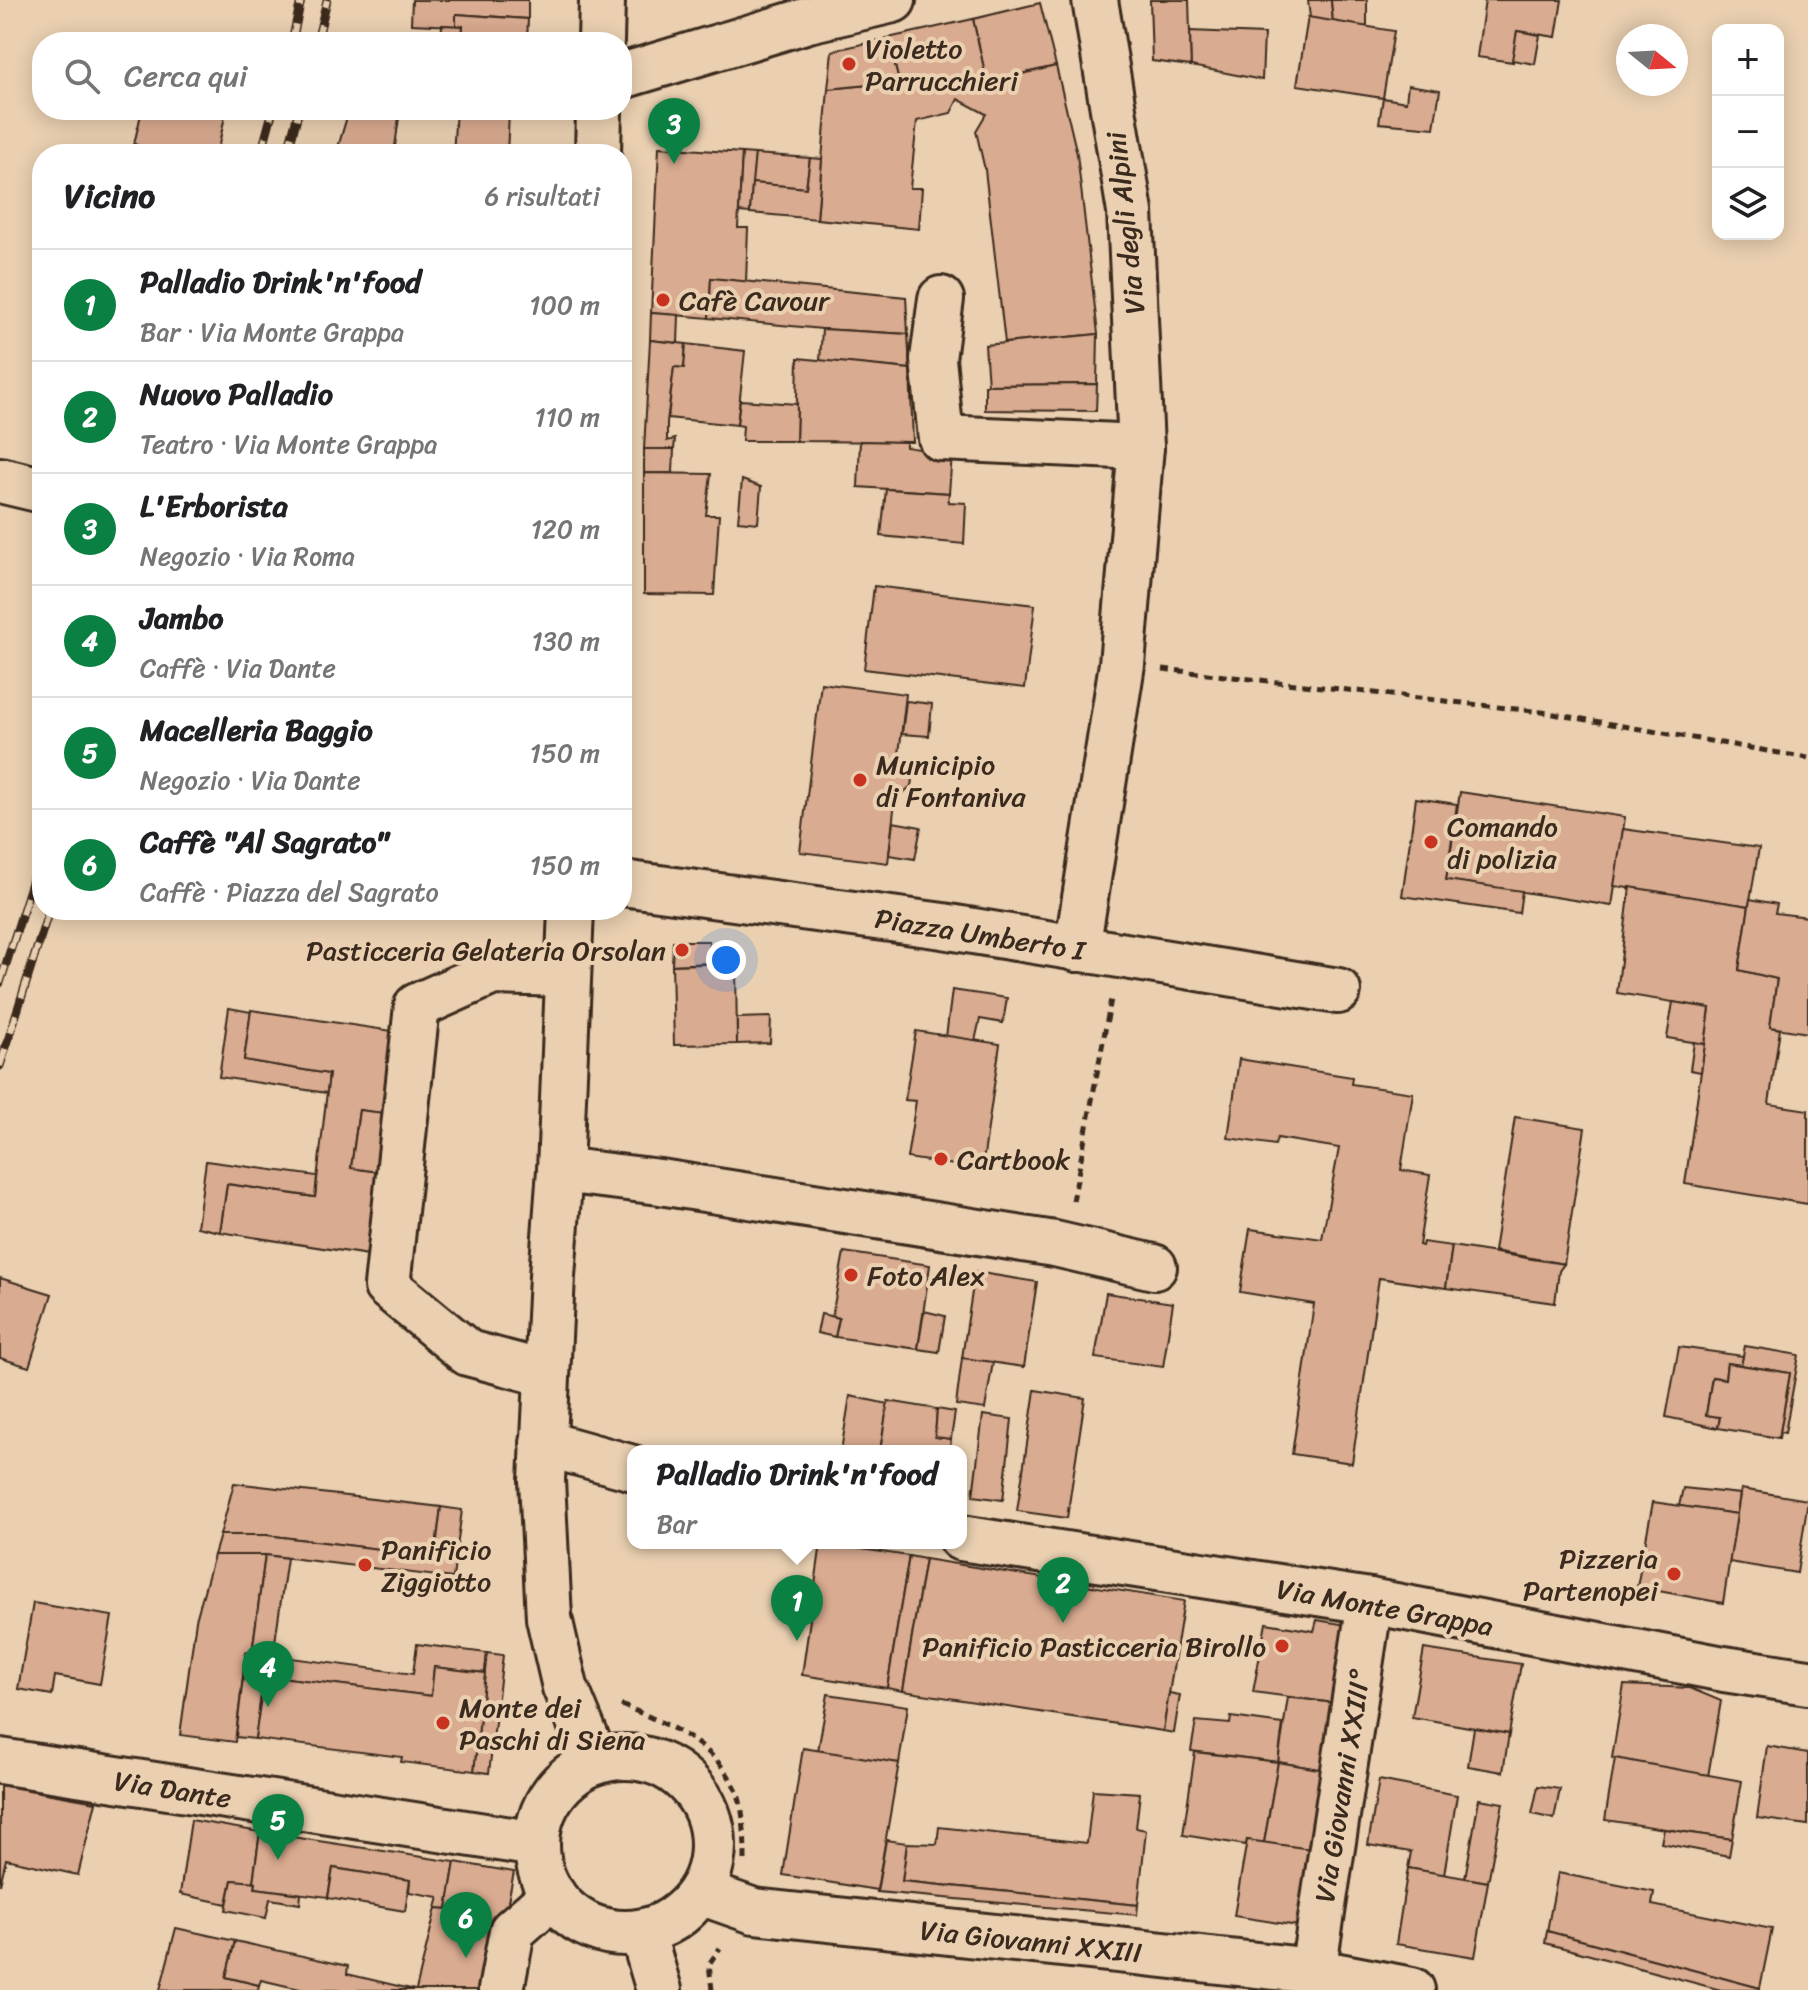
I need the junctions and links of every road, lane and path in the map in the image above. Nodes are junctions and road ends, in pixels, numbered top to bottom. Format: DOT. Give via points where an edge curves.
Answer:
graph roads {
  1 [pos="602,0"];
  2 [pos="893,0"];
  3 [pos="1095,0"];
  4 [pos="601,32"];
  5 [pos="632,73"];
  6 [pos="599,120"];
  7 [pos="598,144"];
  8 [pos="941,299"];
  9 [pos="1141,447"];
  10 [pos="0,480"];
  11 [pos="32,488"];
  12 [pos="1122,664"];
  13 [pos="1808,758"];
  14 [pos="632,884"];
  15 [pos="571,920"];
  16 [pos="1077,949"];
  17 [pos="568,974"];
  18 [pos="1338,991"];
  19 [pos="560,1170"];
  20 [pos="1154,1267"];
  21 [pos="547,1374"];
  22 [pos="543,1443"];
  23 [pos="627,1466"];
  24 [pos="967,1539"];
  25 [pos="1370,1601"];
  26 [pos="1808,1682"];
  27 [pos="619,1704"];
  28 [pos="0,1761"];
  29 [pos="596,1762"];
  30 [pos="537,1844"];
  31 [pos="700,1892"];
  32 [pos="553,1895"];
  33 [pos="754,1911"];
  34 [pos="642,1932"];
  35 [pos="1313,1971"];
  36 [pos="501,1990"];
  37 [pos="659,1990"];
  38 [pos="712,1990"];
  39 [pos="1412,1990"];
  1 -- 4 [label="street"];
  2 -- 5 [label="street"];
  3 -- 9 [label="street, Via degli Alpini" via="1130,212"];
  6 -- 7 [label="street"];
  8 -- 9 [label="street" via="933,359 941,438"];
  9 -- 12 [label="street, Via degli Alpini"];
  10 -- 11 [label="street"];
  12 -- 13 [label="path" via="1542,712"];
  12 -- 16 [label="street, Via degli Alpini"];
  14 -- 16 [label="street, Piazza Umberto I"];
  15 -- 17 [label="street"];
  16 -- 18 [label="street, Piazza Umberto I"];
  17 -- 19 [label="street"];
  17 -- 21 [label="street" via="493,972 417,1006 387,1286 468,1353"];
  19 -- 20 [label="street" via="1055,1244"];
  19 -- 21 [label="street"];
  21 -- 22 [label="street"];
  22 -- 23 [label="street"];
  22 -- 29 [label="street" via="549,1618 565,1687"];
  24 -- 25 [label="street, Via Monte Grappa"];
  25 -- 26 [label="street, Via Monte Grappa"];
  25 -- 35 [label="street, Via Giovanni XXIII°"];
  27 -- 33 [label="path" via="690,1737 716,1760 738,1793"];
  28 -- 30 [label="street, Via Dante"];
  29 -- 30 [label="street" via="572,1775 554,1794 541,1818"];
  29 -- 31 [label="street" via="650,1760 694,1790 708,1813 713,1840 711,1867"];
  30 -- 32 [label="street" via="541,1871"];
  31 -- 33 [label="street, Via Giovanni XXIII"];
  31 -- 34 [label="street" via="665,1924"];
  32 -- 34 [label="street" via="592,1927"];
  32 -- 36 [label="street" via="512,1931"];
  33 -- 35 [label="street, Via Giovanni XXIII"];
  33 -- 38 [label="path" via="709,1964"];
  34 -- 37 [label="street"];
  35 -- 39 [label="street, Via Giovanni XXIII"];
}
